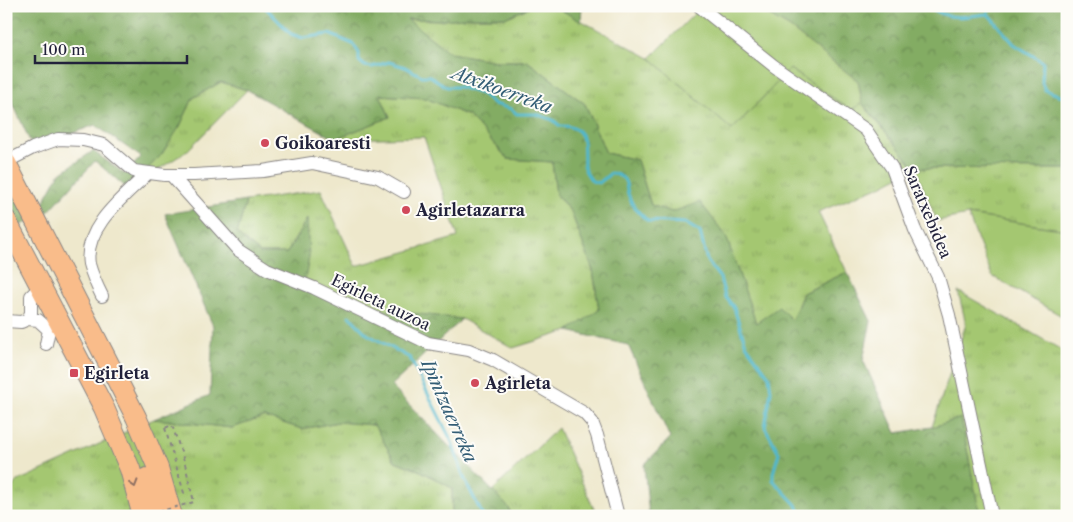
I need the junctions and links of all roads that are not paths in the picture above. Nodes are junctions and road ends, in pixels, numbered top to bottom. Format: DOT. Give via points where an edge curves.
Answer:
graph roads {
  1 [pos="700,6"];
  2 [pos="6,162"];
  3 [pos="148,173"];
  4 [pos="171,175"];
  5 [pos="6,188"];
  6 [pos="404,192"];
  7 [pos="6,220"];
  8 [pos="40,286"];
  9 [pos="102,296"];
  10 [pos="28,319"];
  11 [pos="6,321"];
  12 [pos="50,339"];
  13 [pos="143,516"];
  14 [pos="157,516"];
  15 [pos="172,516"];
  16 [pos="618,516"];
  17 [pos="992,516"];
  1 -- 17 [label="street, Saratxebidea" via="774,66 866,130 892,168 915,230 938,277 949,315"];
  2 -- 3 [label="street" via="58,139 83,140 104,145 134,171"];
  2 -- 15 [label="main road" via="136,417 158,468"];
  3 -- 4 [label="street"];
  3 -- 9 [label="street" via="104,219 91,240 89,264"];
  4 -- 6 [label="street" via="263,171 312,163 378,177"];
  4 -- 16 [label="street, Egirleta auzoa" via="238,250 267,269 428,343 469,350 493,360 584,413 597,435"];
  5 -- 14 [label="main road" via="131,437 148,480"];
  7 -- 8 [label="main road"];
  8 -- 10 [label="street" via="31,296"];
  8 -- 13 [label="main road, one-way" via="104,408 130,469"];
  10 -- 11 [label="street"];
  10 -- 12 [label="street" via="38,320"];
}
